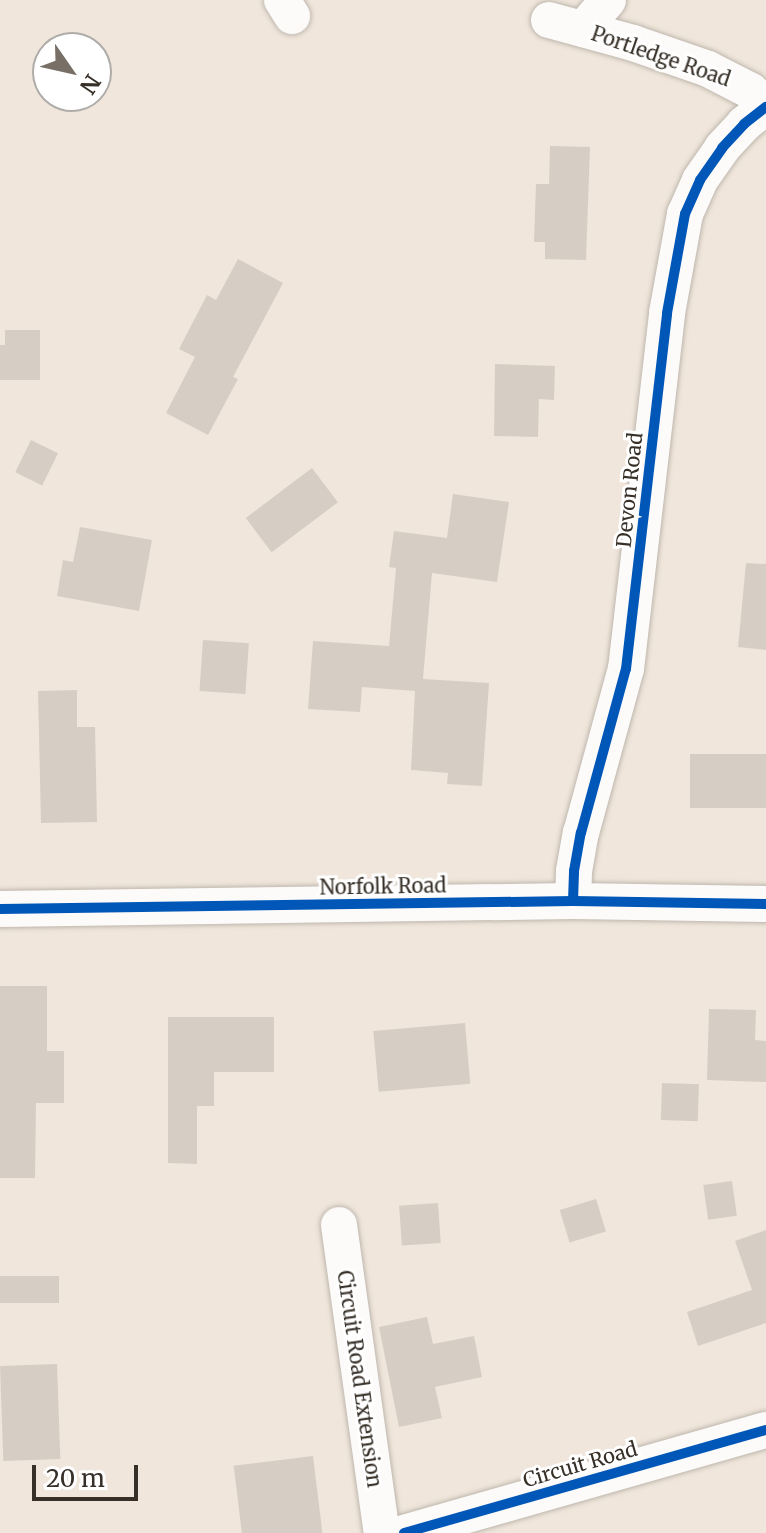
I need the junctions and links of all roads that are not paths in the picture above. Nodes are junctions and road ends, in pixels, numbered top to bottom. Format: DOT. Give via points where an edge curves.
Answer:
graph roads {
  1 [pos="608,0"];
  2 [pos="766,107"];
  3 [pos="573,901"];
  4 [pos="766,904"];
  5 [pos="0,909"];
  6 [pos="339,1225"];
  7 [pos="766,1430"];
  8 [pos="382,1533"];
  9 [pos="404,1533"];
  1 -- 2 [label="street, Portledge Road" via="566,24 708,69 751,91"];
  2 -- 3 [label="street, Devon Road" via="722,148 685,214 667,313 626,669 581,833"];
  3 -- 4 [label="street, Norfolk Road"];
  3 -- 5 [label="street, Norfolk Road"];
  6 -- 8 [label="street, Circuit Road Extension"];
  7 -- 9 [label="street, Circuit Road"];
}
